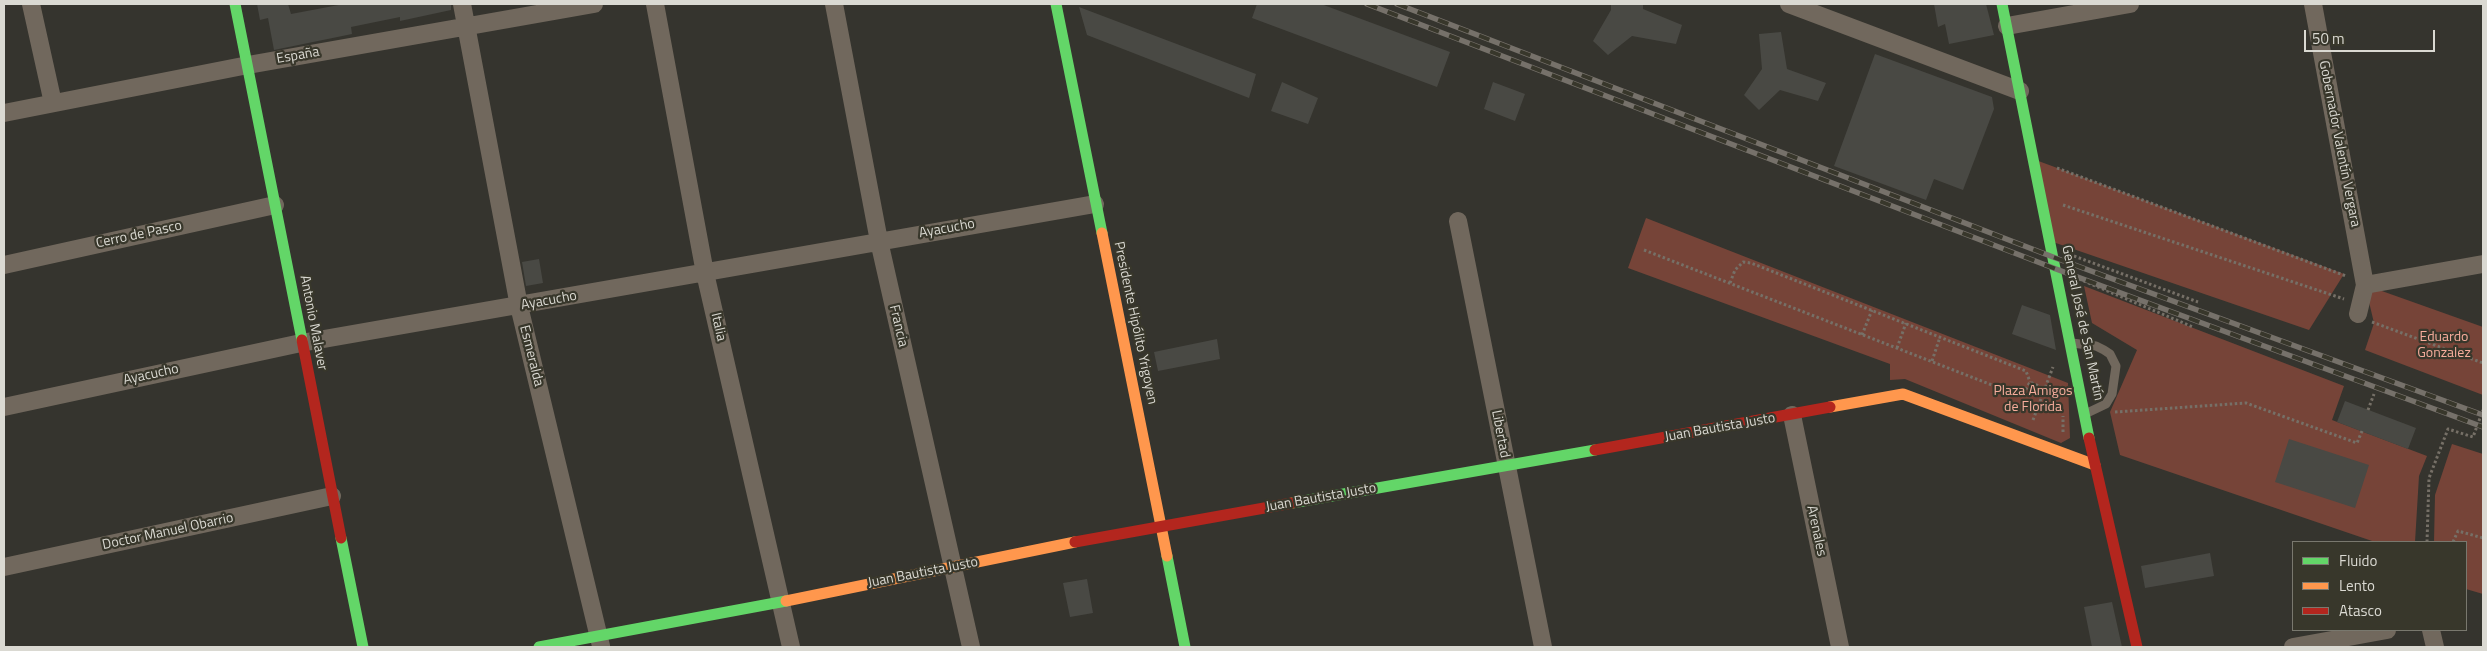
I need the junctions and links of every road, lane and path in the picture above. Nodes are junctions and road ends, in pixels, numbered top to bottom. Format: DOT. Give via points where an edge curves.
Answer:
graph roads {
  1 [pos="31,4"];
  2 [pos="234,4"];
  3 [pos="462,4"];
  4 [pos="594,4"];
  5 [pos="655,4"];
  6 [pos="834,4"];
  7 [pos="1056,4"];
  8 [pos="1788,4"];
  9 [pos="2002,4"];
  10 [pos="2130,4"];
  11 [pos="2313,4"];
  12 [pos="2007,26"];
  13 [pos="467,27"];
  14 [pos="248,65"];
  15 [pos="2020,91"];
  16 [pos="52,103"];
  17 [pos="4,113"];
  18 [pos="2033,159"];
  19 [pos="2041,198"];
  20 [pos="1095,204"];
  21 [pos="275,205"];
  22 [pos="1458,221"];
  23 [pos="879,241"];
  24 [pos="2051,247"];
  25 [pos="1644,250"];
  26 [pos="2483,264"];
  27 [pos="4,265"];
  28 [pos="2056,269"];
  29 [pos="705,273"];
  30 [pos="2344,274"];
  31 [pos="1730,283"];
  32 [pos="2365,285"];
  33 [pos="2198,302"];
  34 [pos="519,306"];
  35 [pos="2360,309"];
  36 [pos="1872,310"];
  37 [pos="1906,324"];
  38 [pos="2194,327"];
  39 [pos="1862,335"];
  40 [pos="1940,337"];
  41 [pos="2070,342"];
  42 [pos="301,344"];
  43 [pos="1897,348"];
  44 [pos="1932,361"];
  45 [pos="2483,363"];
  46 [pos="2054,367"];
  47 [pos="2030,382"];
  48 [pos="2045,390"];
  49 [pos="2374,394"];
  50 [pos="4,407"];
  51 [pos="2368,410"];
  52 [pos="2483,410"];
  53 [pos="2084,411"];
  54 [pos="2113,413"];
  55 [pos="1792,415"];
  56 [pos="2362,431"];
  57 [pos="2026,439"];
  58 [pos="2095,465"];
  59 [pos="1506,466"];
  60 [pos="332,496"];
  61 [pos="1161,525"];
  62 [pos="2483,538"];
  63 [pos="2427,541"];
  64 [pos="2453,541"];
  65 [pos="4,567"];
  66 [pos="952,568"];
  67 [pos="780,602"];
  68 [pos="2381,631"];
  69 [pos="2431,631"];
  70 [pos="600,642"];
  71 [pos="363,647"];
  72 [pos="539,647"];
  73 [pos="791,647"];
  74 [pos="971,647"];
  75 [pos="1186,647"];
  76 [pos="1543,647"];
  77 [pos="1840,647"];
  78 [pos="2138,647"];
  79 [pos="2293,647"];
  80 [pos="2435,647"];
  1 -- 16 [label="street"];
  2 -- 14 [label="street, Antonio Malaver"];
  3 -- 13 [label="street, Esmeralda"];
  4 -- 13 [label="street, España"];
  5 -- 29 [label="street, Italia"];
  6 -- 23 [label="street, Francia"];
  7 -- 20 [label="street, Presidente Hipólito Yrigoyen"];
  8 -- 15 [label="street"];
  9 -- 12 [label="street, General José de San Martín"];
  10 -- 12 [label="street"];
  11 -- 32 [label="street, Gobernador Valentín Vergara"];
  12 -- 15 [label="street, General José de San Martín"];
  13 -- 14 [label="street, España"];
  13 -- 34 [label="street, Esmeralda"];
  14 -- 16 [label="street, España"];
  14 -- 21 [label="street, Antonio Malaver"];
  15 -- 18 [label="street, General José de San Martín"];
  16 -- 17 [label="street, España"];
  18 -- 19 [label="street, General José de San Martín"];
  18 -- 30 [label="path"];
  19 -- 24 [label="street, General José de San Martín"];
  19 -- 35 [label="path"];
  20 -- 23 [label="street, Ayacucho"];
  20 -- 61 [label="street, Presidente Hipólito Yrigoyen"];
  21 -- 27 [label="street, Cerro de Pasco"];
  21 -- 42 [label="street, Antonio Malaver"];
  22 -- 59 [label="street, Libertad"];
  23 -- 29 [label="street, Ayacucho"];
  23 -- 66 [label="street, Francia"];
  24 -- 28 [label="street, General José de San Martín"];
  24 -- 33 [label="path"];
  25 -- 31 [label="path"];
  26 -- 32 [label="street"];
  28 -- 38 [label="path"];
  28 -- 41 [label="street, General José de San Martín"];
  29 -- 34 [label="street, Ayacucho"];
  29 -- 67 [label="street, Italia"];
  31 -- 36 [label="path" via="1742,262 1751,263"];
  31 -- 39 [label="path"];
  32 -- 35 [label="street"];
  34 -- 42 [label="street, Ayacucho"];
  34 -- 70 [label="street, Esmeralda"];
  35 -- 45 [label="path" via="2374,323"];
  36 -- 37 [label="path"];
  36 -- 39 [label="path"];
  37 -- 40 [label="path"];
  37 -- 43 [label="path"];
  39 -- 43 [label="path"];
  40 -- 44 [label="path"];
  40 -- 47 [label="path" via="2026,371"];
  41 -- 53 [label="street, General José de San Martín"];
  41 -- 53 [label="lane" via="2104,350 2116,366 2112,394 2106,404"];
  42 -- 50 [label="street, Ayacucho"];
  42 -- 60 [label="street, Antonio Malaver"];
  43 -- 44 [label="path"];
  44 -- 47 [label="path" via="2018,394 2025,391"];
  46 -- 48 [label="path"];
  47 -- 48 [label="path"];
  48 -- 53 [label="path"];
  48 -- 57 [label="path"];
  49 -- 51 [label="path"];
  52 -- 63 [label="path" via="2473,437 2448,429 2429,478"];
  53 -- 58 [label="street, General José de San Martín"];
  54 -- 56 [label="path" via="2246,403 2357,443"];
  55 -- 57 [label="street, Juan Bautista Justo" via="1903,394"];
  55 -- 59 [label="street, Juan Bautista Justo"];
  55 -- 77 [label="street, Arenales"];
  57 -- 58 [label="street, Juan Bautista Justo"];
  58 -- 78 [label="street, General José de San Martín"];
  59 -- 61 [label="street, Juan Bautista Justo"];
  59 -- 76 [label="street, Libertad"];
  60 -- 65 [label="street, Doctor Manuel Obarrio"];
  60 -- 71 [label="street, Antonio Malaver"];
  61 -- 66 [label="street, Juan Bautista Justo"];
  61 -- 75 [label="street, Presidente Hipólito Yrigoyen"];
  62 -- 64 [label="path" via="2458,531"];
  66 -- 67 [label="street, Juan Bautista Justo"];
  66 -- 74 [label="street, Francia"];
  67 -- 70 [label="street, Juan Bautista Justo"];
  67 -- 73 [label="street, Italia"];
  68 -- 79 [label="street"];
  69 -- 80 [label="street"];
  70 -- 72 [label="street, Juan Bautista Justo"];
}
